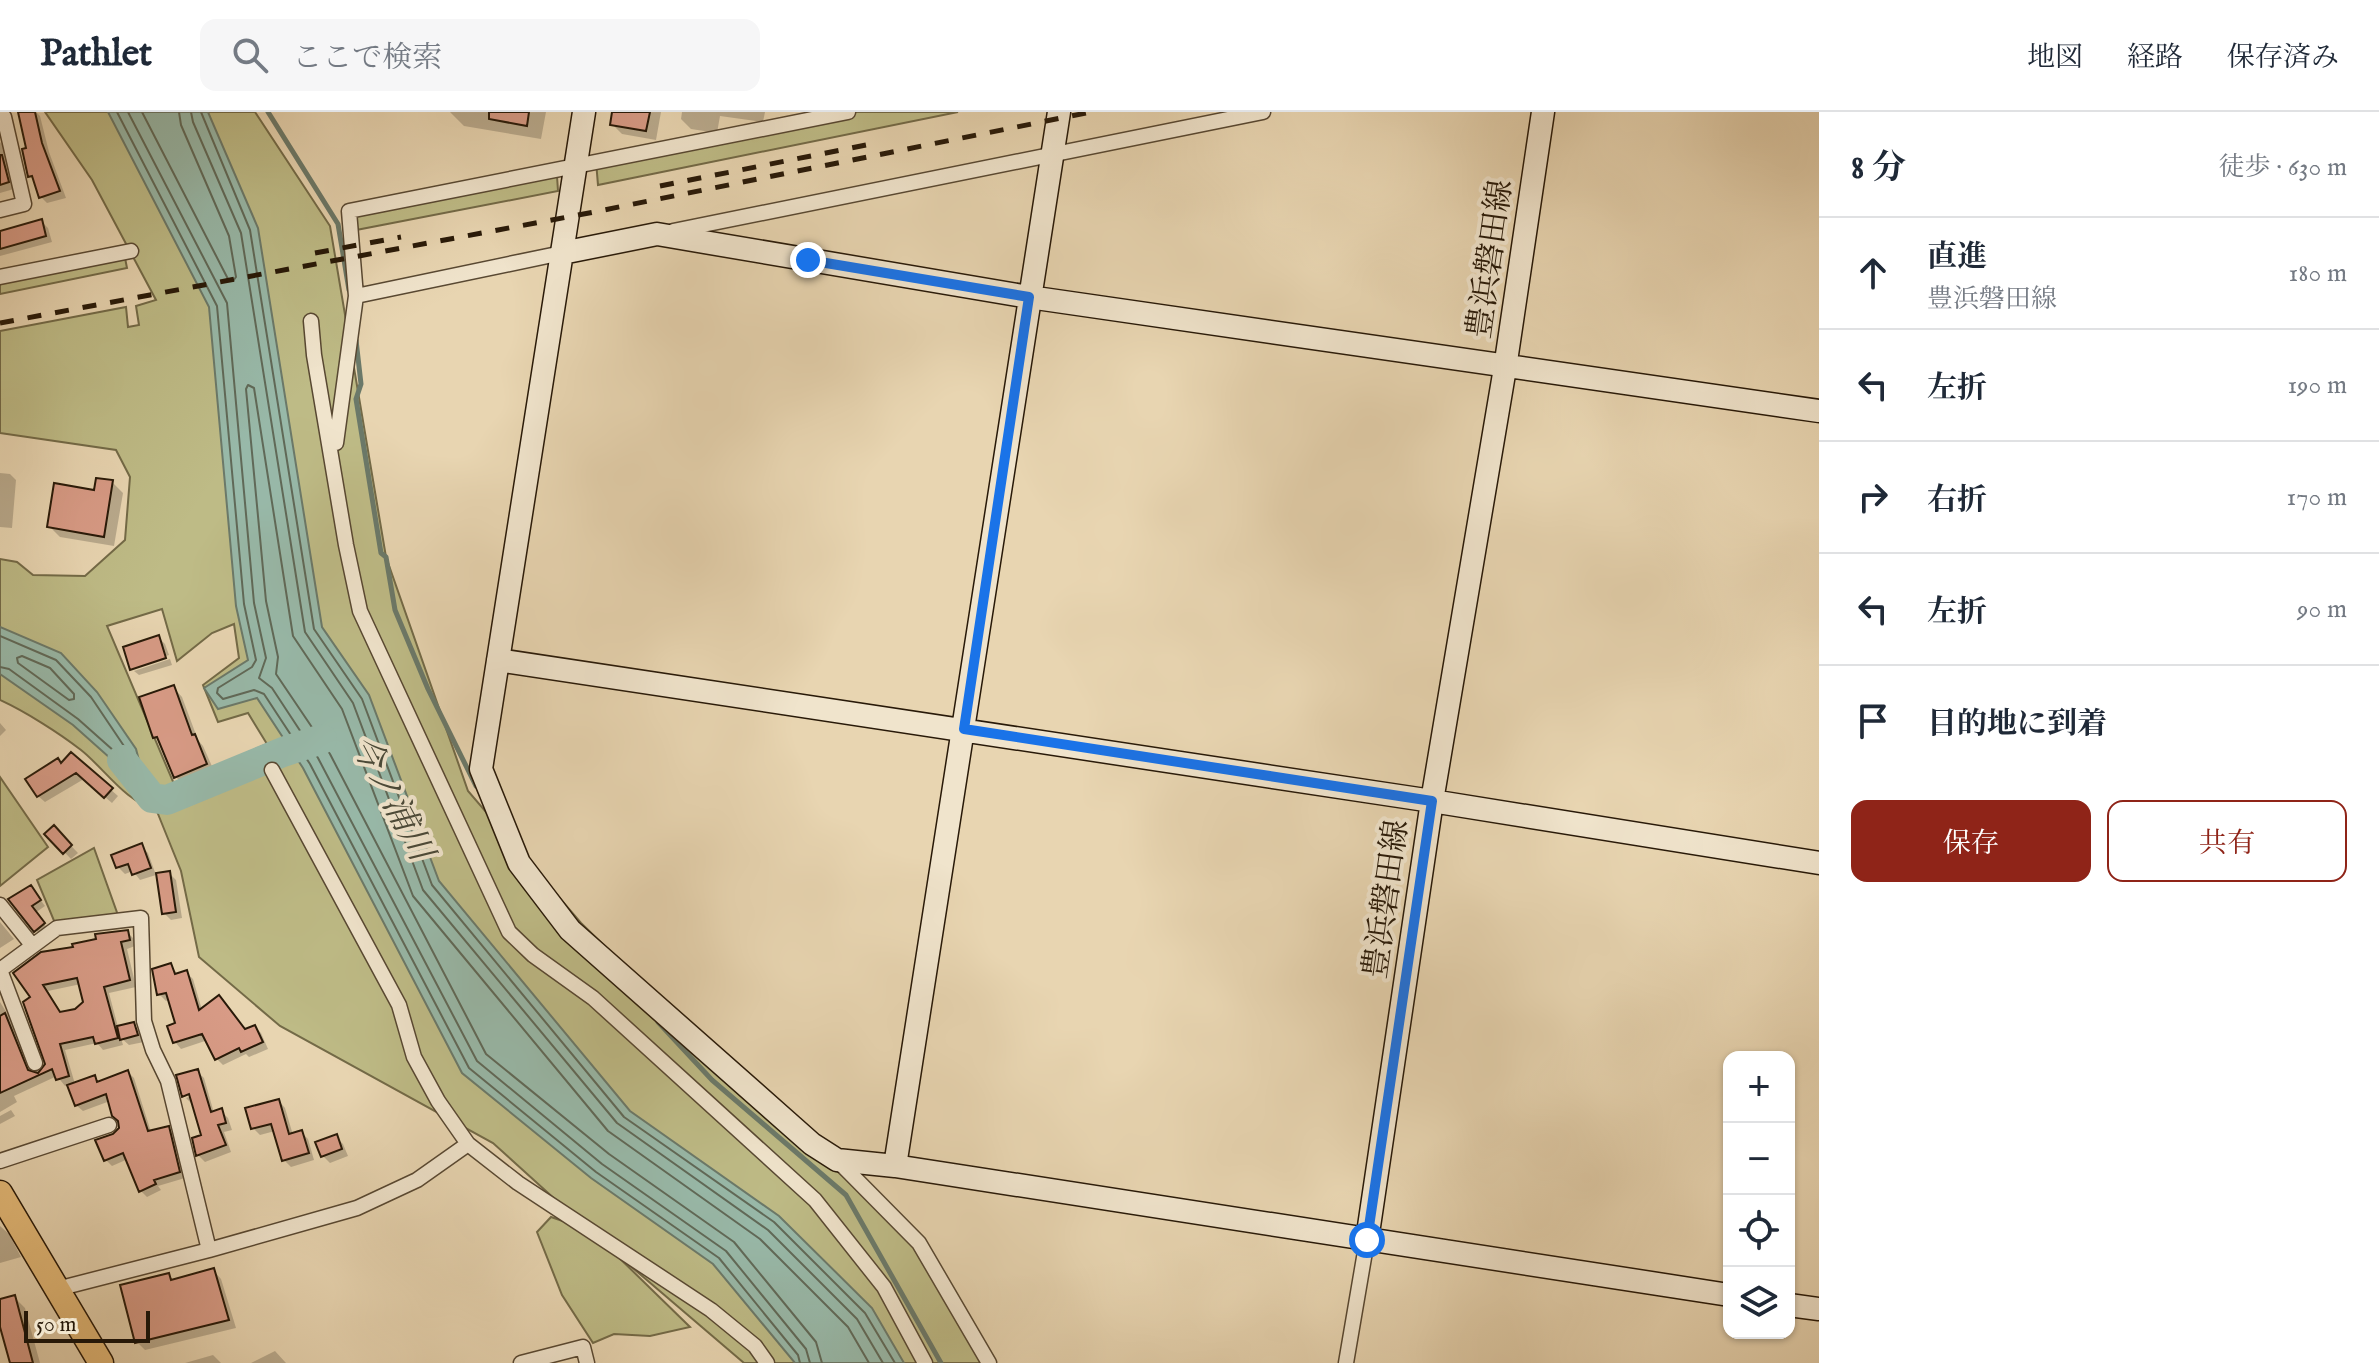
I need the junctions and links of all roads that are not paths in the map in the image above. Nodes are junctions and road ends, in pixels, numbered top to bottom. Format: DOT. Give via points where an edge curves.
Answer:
graph roads {
  1 [pos="584,112"];
  2 [pos="848,112"];
  3 [pos="1059,112"];
  4 [pos="1263,112"];
  5 [pos="1543,112"];
  6 [pos="0,118"];
  7 [pos="1051,157"];
  8 [pos="576,165"];
  9 [pos="0,210"];
  10 [pos="657,234"];
  11 [pos="131,251"];
  12 [pos="562,253"];
  13 [pos="0,277"];
  14 [pos="356,296"];
  15 [pos="1029,297"];
  16 [pos="311,321"];
  17 [pos="1505,368"];
  18 [pos="1819,411"];
  19 [pos="333,459"];
  20 [pos="498,660"];
  21 [pos="964,729"];
  22 [pos="272,770"];
  23 [pos="1432,801"];
  24 [pos="1819,863"];
  25 [pos="0,905"];
  26 [pos="32,945"];
  27 [pos="0,970"];
  28 [pos="35,1063"];
  29 [pos="109,1125"];
  30 [pos="468,1144"];
  31 [pos="837,1160"];
  32 [pos="0,1161"];
  33 [pos="895,1166"];
  34 [pos="0,1193"];
  35 [pos="1367,1240"];
  36 [pos="209,1250"];
  37 [pos="57,1289"];
  38 [pos="1723,1294"];
  39 [pos="1795,1306"];
  40 [pos="1819,1309"];
  41 [pos="101,1363"];
  42 [pos="521,1363"];
  43 [pos="587,1363"];
  44 [pos="767,1363"];
  45 [pos="925,1363"];
  46 [pos="989,1363"];
  47 [pos="1346,1363"];
  1 -- 8 [label="street"];
  2 -- 8 [label="street"];
  3 -- 7 [label="street"];
  4 -- 7 [label="street"];
  5 -- 17 [label="street, 豊浜磐田線"];
  6 -- 9 [label="street" via="4,117 24,204"];
  7 -- 10 [label="street"];
  7 -- 15 [label="street"];
  8 -- 12 [label="street"];
  8 -- 14 [label="street" via="349,211"];
  10 -- 12 [label="street"];
  10 -- 15 [label="street"];
  11 -- 13 [label="street"];
  12 -- 14 [label="street"];
  12 -- 20 [label="street"];
  14 -- 19 [label="street"];
  15 -- 17 [label="street"];
  15 -- 21 [label="street"];
  16 -- 19 [label="street"];
  17 -- 18 [label="street"];
  17 -- 23 [label="street, 豊浜磐田線"];
  19 -- 45 [label="street" via="360,611 509,932 601,1005 815,1200 884,1287"];
  20 -- 21 [label="street"];
  20 -- 31 [label="street" via="481,769 519,863 596,956"];
  21 -- 23 [label="street"];
  21 -- 33 [label="street"];
  22 -- 30 [label="street" via="399,1005 428,1084"];
  23 -- 24 [label="street"];
  23 -- 35 [label="street, 豊浜磐田線"];
  25 -- 26 [label="street"];
  26 -- 27 [label="street"];
  26 -- 36 [label="street" via="57,928 141,918 144,1021 168,1081"];
  27 -- 28 [label="street"];
  29 -- 32 [label="street"];
  30 -- 36 [label="street" via="417,1180 357,1208"];
  30 -- 44 [label="street" via="711,1310 755,1346"];
  31 -- 33 [label="street"];
  31 -- 46 [label="street" via="919,1243"];
  33 -- 35 [label="street"];
  34 -- 37 [label="main road"];
  35 -- 38 [label="street"];
  35 -- 47 [label="street"];
  36 -- 37 [label="street"];
  37 -- 41 [label="main road"];
  39 -- 40 [label="street"];
  42 -- 43 [label="street" via="583,1347"];
}
